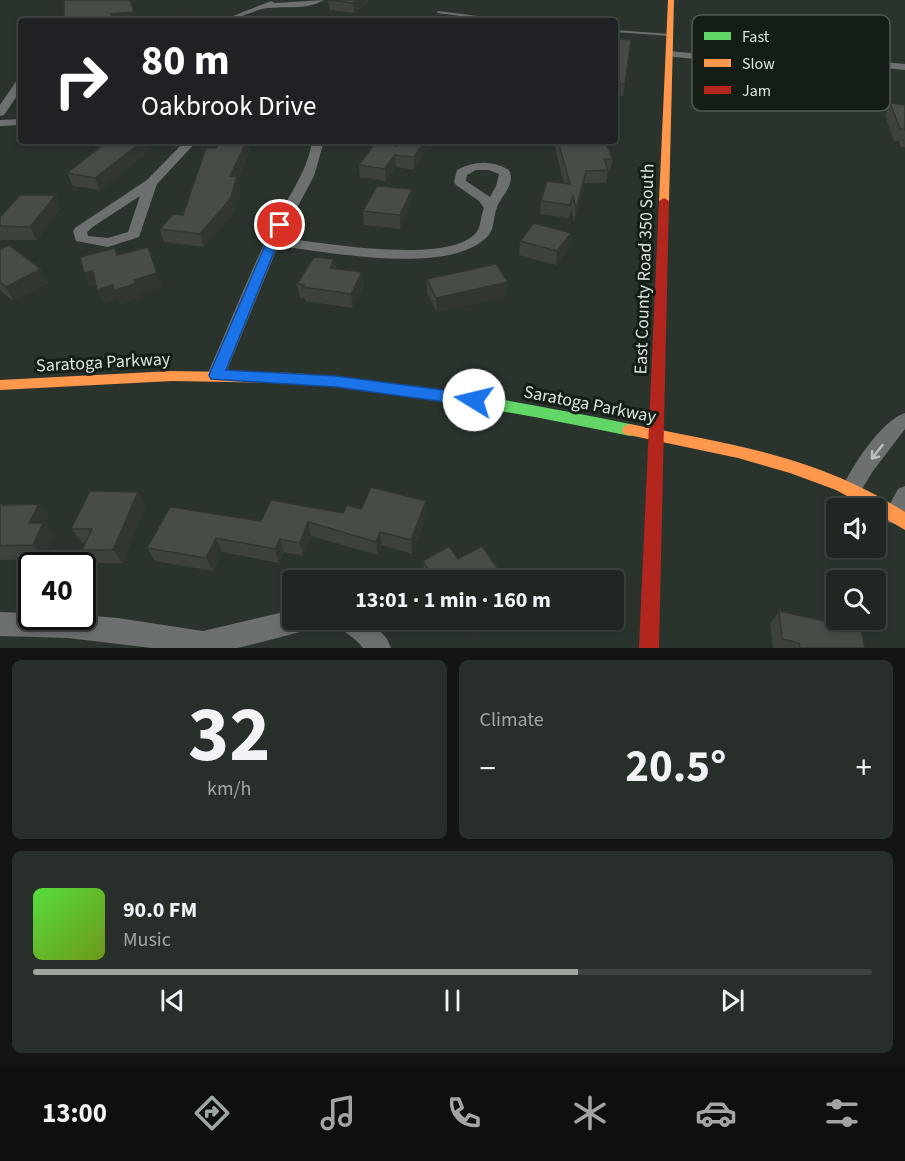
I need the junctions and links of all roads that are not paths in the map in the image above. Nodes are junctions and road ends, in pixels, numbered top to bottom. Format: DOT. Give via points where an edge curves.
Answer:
graph roads {
  1 [pos="281,0"];
  2 [pos="320,0"];
  3 [pos="671,0"];
  4 [pos="260,7"];
  5 [pos="438,12"];
  6 [pos="232,18"];
  7 [pos="486,18"];
  8 [pos="618,32"];
  9 [pos="669,46"];
  10 [pos="692,51"];
  11 [pos="890,61"];
  12 [pos="905,62"];
  13 [pos="890,65"];
  14 [pos="905,67"];
  15 [pos="18,86"];
  16 [pos="0,113"];
  17 [pos="18,122"];
  18 [pos="0,123"];
  19 [pos="188,144"];
  20 [pos="318,144"];
  21 [pos="151,183"];
  22 [pos="490,207"];
  23 [pos="273,241"];
  24 [pos="216,375"];
  25 [pos="0,386"];
  26 [pos="905,420"];
  27 [pos="656,435"];
  28 [pos="852,488"];
  29 [pos="905,495"];
  30 [pos="900,518"];
  31 [pos="0,624"];
  32 [pos="282,626"];
  33 [pos="365,630"];
  34 [pos="206,646"];
  35 [pos="378,648"];
  36 [pos="649,648"];
  1 -- 4 [label="street"];
  2 -- 4 [label="street"];
  3 -- 9 [label="street, East County Road 350 South"];
  4 -- 6 [label="street"];
  5 -- 7 [label="lane"];
  8 -- 9 [label="lane"];
  9 -- 10 [label="street"];
  9 -- 27 [label="street, East County Road 350 South"];
  11 -- 12 [label="street"];
  13 -- 14 [label="street"];
  15 -- 16 [label="street"];
  17 -- 18 [label="street"];
  19 -- 21 [label="street"];
  20 -- 23 [label="street" via="315,164"];
  21 -- 21 [label="street" via="89,223 80,231 81,238 98,244 119,242 134,234"];
  22 -- 23 [label="street" via="483,233 477,239 438,255"];
  23 -- 24 [label="street"];
  24 -- 25 [label="street, Saratoga Parkway" via="75,378"];
  24 -- 27 [label="street, Saratoga Parkway" via="336,382 452,396"];
  26 -- 28 [label="street, one-way" via="898,423"];
  27 -- 28 [label="street, Saratoga Parkway" via="780,462"];
  27 -- 36 [label="street, East County Road 350 South"];
  28 -- 30 [label="street, Saratoga Parkway"];
  29 -- 30 [label="street"];
  31 -- 34 [label="street" via="88,627"];
  32 -- 34 [label="street"];
  33 -- 35 [label="street"];
}
